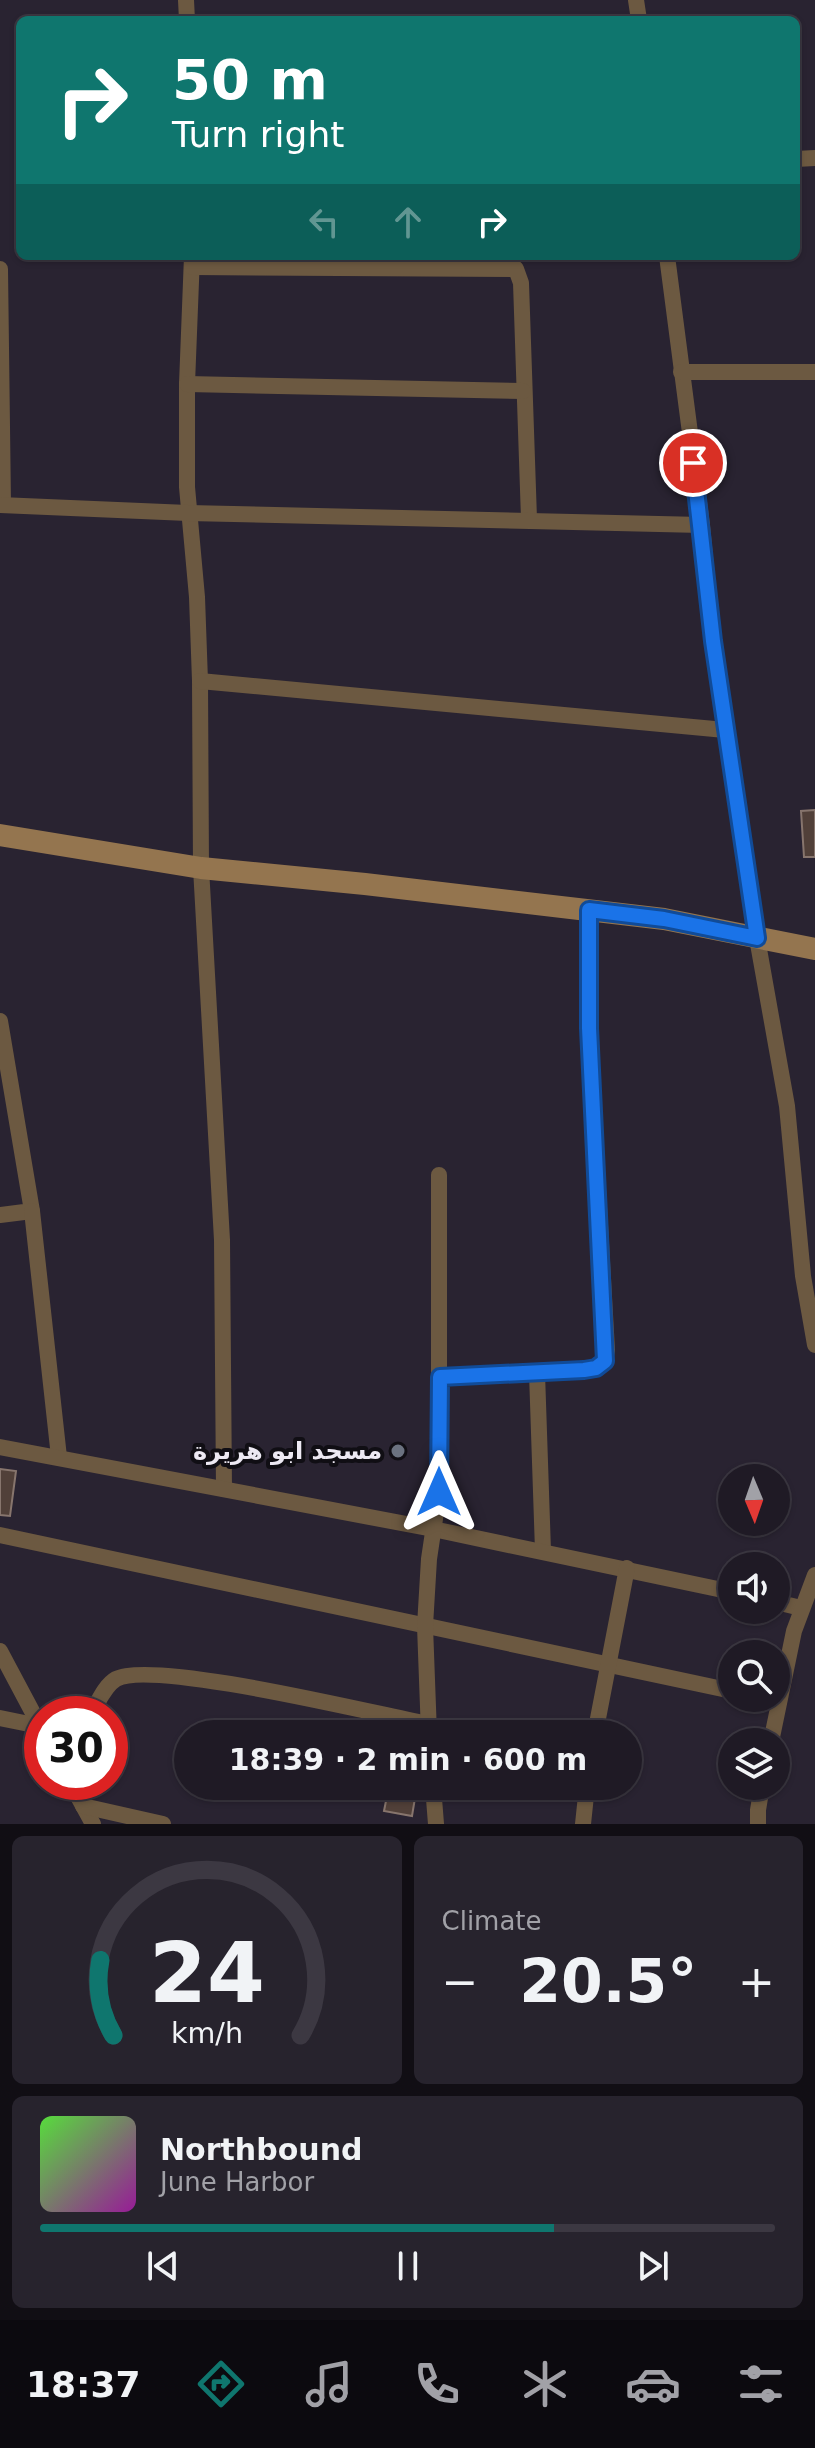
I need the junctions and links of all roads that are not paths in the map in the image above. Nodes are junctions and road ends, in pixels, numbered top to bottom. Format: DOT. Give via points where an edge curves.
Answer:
graph roads {
  1 [pos="667,260"];
  2 [pos="192,261"];
  3 [pos="0,269"];
  4 [pos="681,372"];
  5 [pos="815,372"];
  6 [pos="187,384"];
  7 [pos="523,391"];
  8 [pos="2,505"];
  9 [pos="188,513"];
  10 [pos="529,519"];
  11 [pos="702,525"];
  12 [pos="200,681"];
  13 [pos="725,730"];
  14 [pos="0,835"];
  15 [pos="201,868"];
  16 [pos="589,910"];
  17 [pos="757,938"];
  18 [pos="815,949"];
  19 [pos="0,1021"];
  20 [pos="439,1175"];
  21 [pos="32,1211"];
  22 [pos="0,1215"];
  23 [pos="815,1345"];
  24 [pos="537,1373"];
  25 [pos="440,1377"];
  26 [pos="0,1447"];
  27 [pos="59,1457"];
  28 [pos="224,1489"];
  29 [pos="433,1529"];
  30 [pos="0,1535"];
  31 [pos="543,1551"];
  32 [pos="627,1568"];
  33 [pos="815,1575"];
  34 [pos="718,1589"];
  35 [pos="790,1605"];
  36 [pos="801,1608"];
  37 [pos="425,1626"];
  38 [pos="0,1651"];
  39 [pos="790,1655"];
  40 [pos="608,1664"];
  41 [pos="718,1688"];
  42 [pos="24,1696"];
  43 [pos="102,1696"];
  44 [pos="0,1718"];
  45 [pos="388,1720"];
  46 [pos="429,1720"];
  47 [pos="598,1720"];
  48 [pos="24,1724"];
  49 [pos="80,1800"];
  50 [pos="434,1800"];
  51 [pos="586,1800"];
  52 [pos="760,1800"];
  53 [pos="83,1806"];
  54 [pos="93,1824"];
  55 [pos="163,1824"];
  56 [pos="436,1824"];
  57 [pos="583,1824"];
  58 [pos="758,1824"];
  1 -- 4 [label="street"];
  2 -- 6 [label="street"];
  2 -- 7 [label="street" via="516,269 521,283"];
  3 -- 8 [label="street"];
  4 -- 5 [label="street"];
  4 -- 11 [label="street"];
  6 -- 7 [label="street"];
  6 -- 9 [label="street"];
  7 -- 10 [label="street"];
  8 -- 9 [label="street"];
  9 -- 10 [label="street"];
  9 -- 12 [label="street"];
  10 -- 11 [label="street"];
  11 -- 13 [label="street"];
  12 -- 13 [label="street"];
  12 -- 15 [label="street"];
  13 -- 17 [label="street"];
  14 -- 15 [label="street"];
  15 -- 16 [label="street"];
  15 -- 28 [label="street" via="222,1240"];
  16 -- 17 [label="street"];
  16 -- 24 [label="street" via="589,1028 606,1357 596,1368"];
  17 -- 18 [label="street"];
  17 -- 23 [label="street" via="787,1106"];
  19 -- 21 [label="street"];
  20 -- 25 [label="street"];
  21 -- 22 [label="street"];
  21 -- 27 [label="street"];
  24 -- 25 [label="street"];
  24 -- 31 [label="street"];
  25 -- 29 [label="street" via="439,1492"];
  26 -- 27 [label="street"];
  27 -- 28 [label="street"];
  28 -- 29 [label="street"];
  29 -- 31 [label="street"];
  29 -- 37 [label="street"];
  30 -- 37 [label="street"];
  31 -- 32 [label="street"];
  32 -- 34 [label="street"];
  32 -- 40 [label="street"];
  33 -- 36 [label="street"];
  35 -- 36 [label="street"];
  36 -- 39 [label="street"];
  37 -- 40 [label="street"];
  37 -- 46 [label="street"];
  38 -- 42 [label="street"];
  40 -- 41 [label="street"];
  40 -- 47 [label="street"];
  43 -- 45 [label="street" via="112,1681 156,1675 206,1680"];
  44 -- 48 [label="street"];
  49 -- 53 [label="street"];
  50 -- 56 [label="street"];
  51 -- 57 [label="street"];
  52 -- 58 [label="street"];
  53 -- 54 [label="street"];
  53 -- 55 [label="street"];
}
